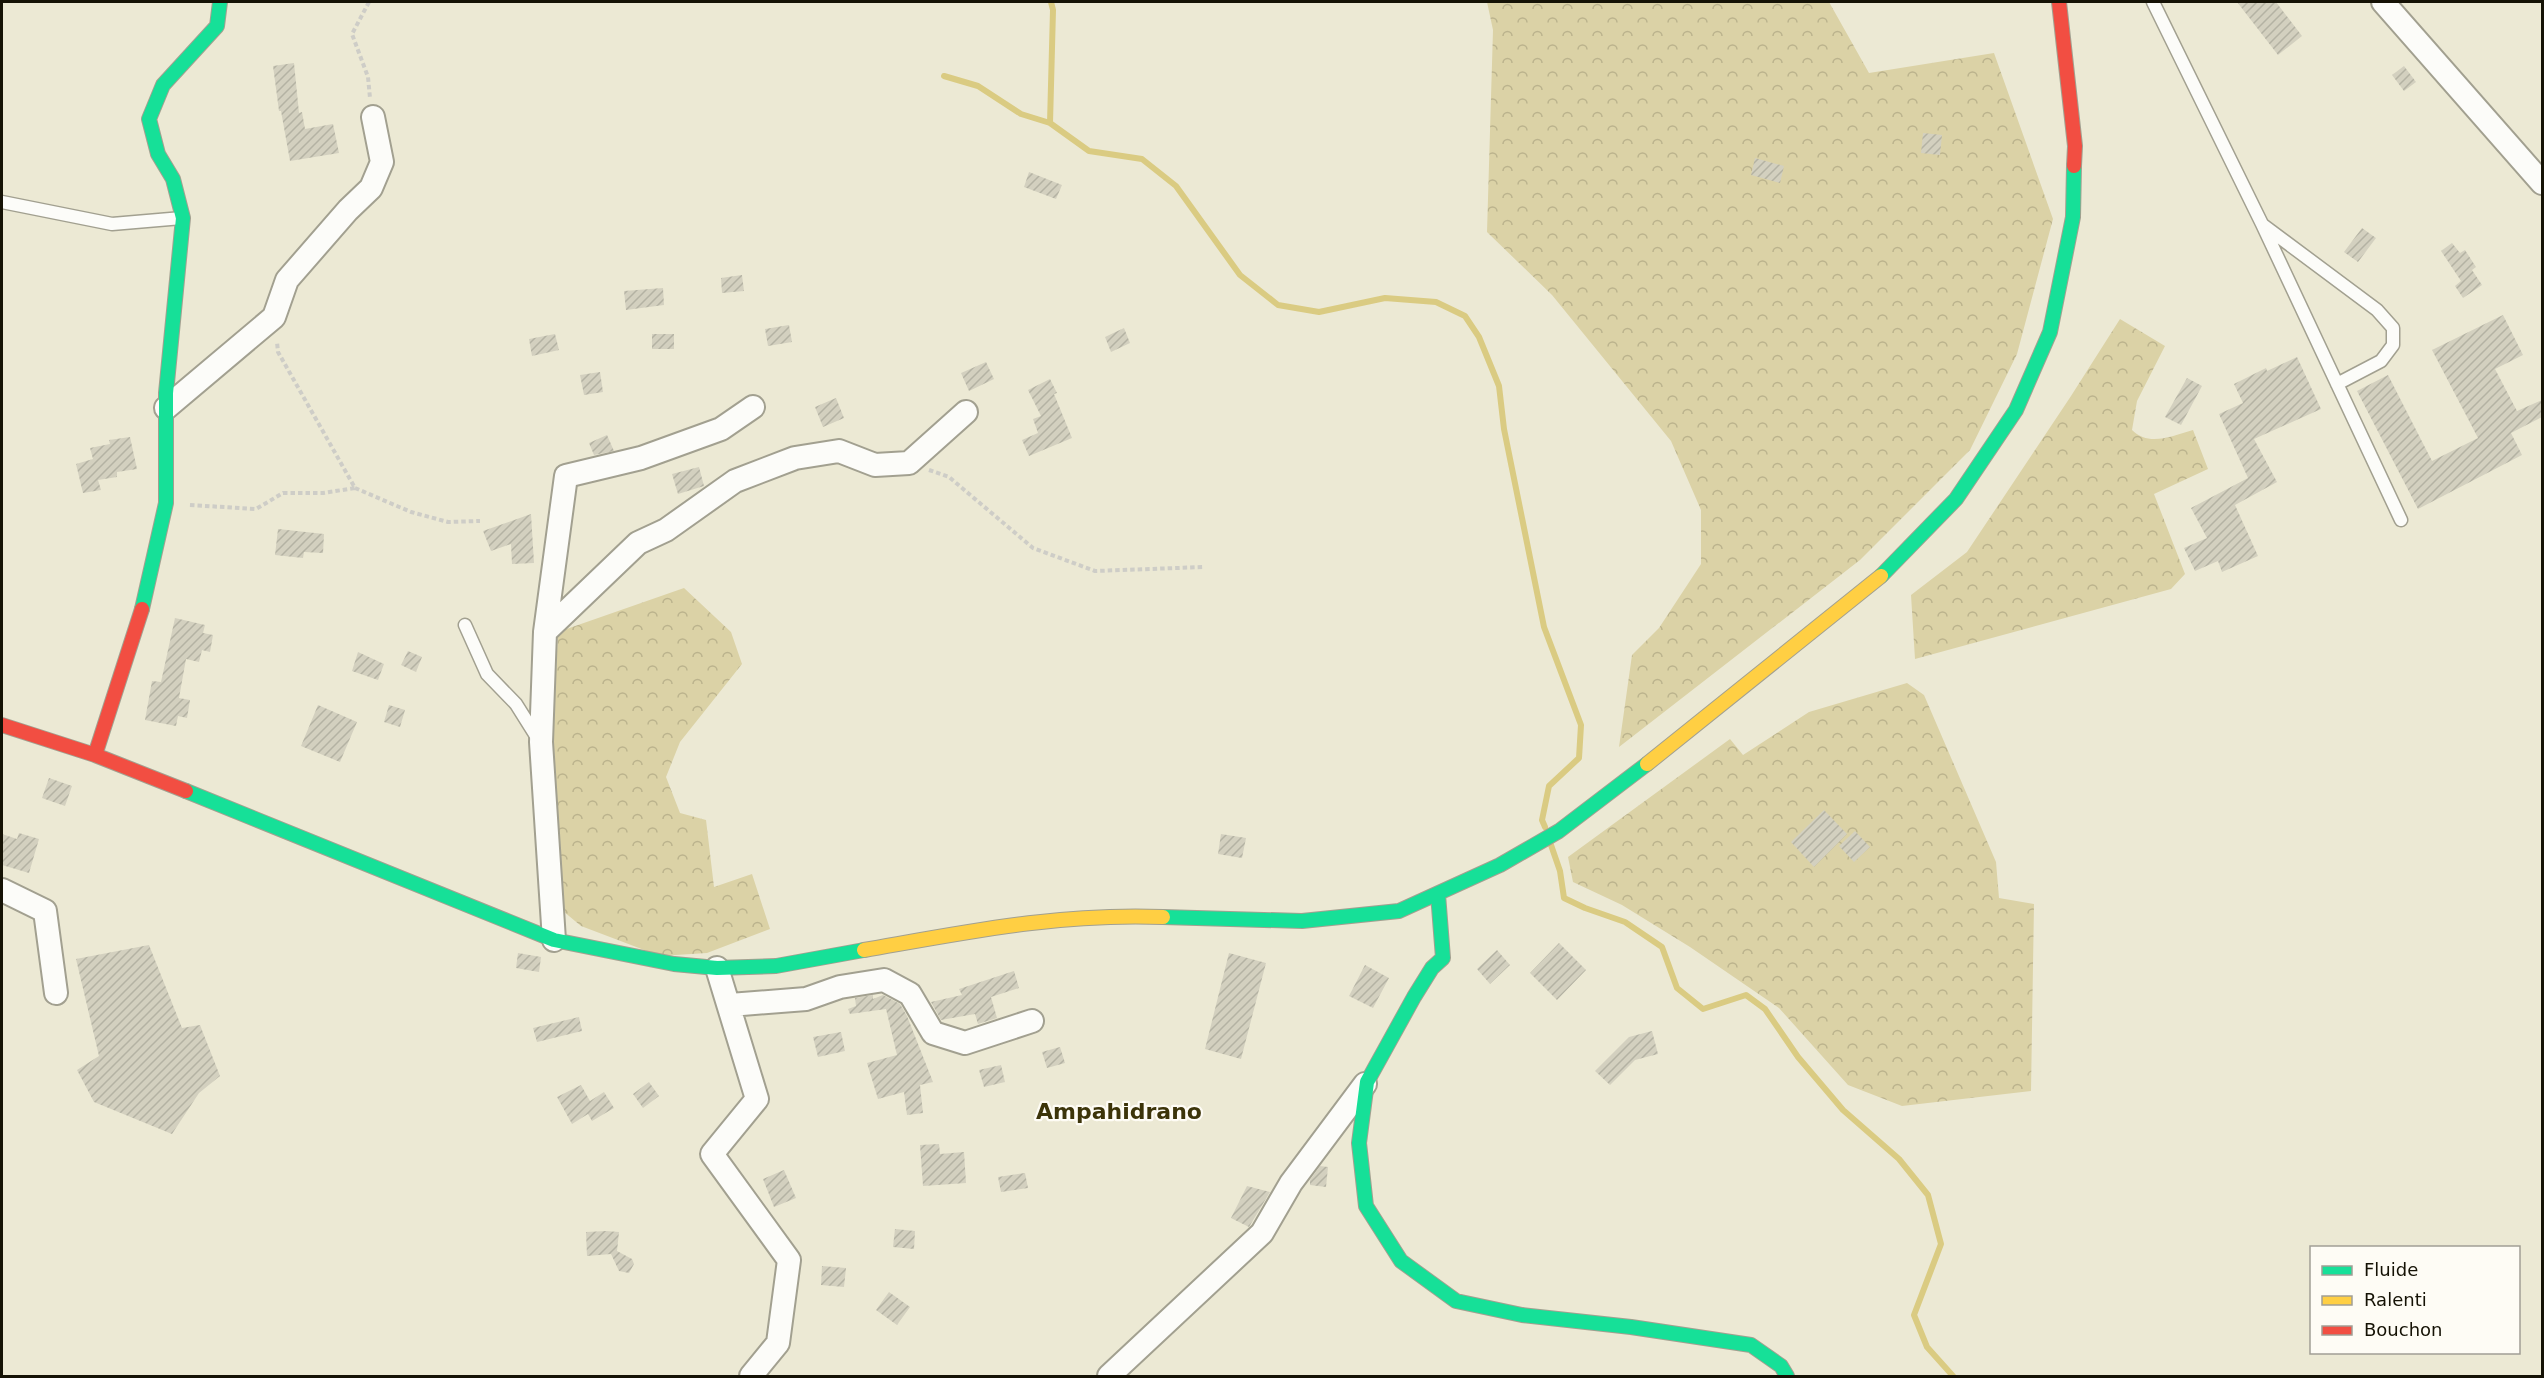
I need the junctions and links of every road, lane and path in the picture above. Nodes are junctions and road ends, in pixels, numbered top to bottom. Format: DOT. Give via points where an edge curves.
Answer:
graph roads {
  1 [pos="220,2"];
  2 [pos="369,2"];
  3 [pos="2059,2"];
  4 [pos="2153,2"];
  5 [pos="2383,2"];
  6 [pos="373,117"];
  7 [pos="2542,183"];
  8 [pos="2,202"];
  9 [pos="183,218"];
  10 [pos="2262,224"];
  11 [pos="274,317"];
  12 [pos="2337,384"];
  13 [pos="753,407"];
  14 [pos="166,408"];
  15 [pos="966,412"];
  16 [pos="909,464"];
  17 [pos="355,488"];
  18 [pos="166,503"];
  19 [pos="2401,520"];
  20 [pos="480,521"];
  21 [pos="1204,567"];
  22 [pos="465,625"];
  23 [pos="545,632"];
  24 [pos="2,725"];
  25 [pos="541,742"];
  26 [pos="95,755"];
  27 [pos="2,890"];
  28 [pos="1438,894"];
  29 [pos="554,940"];
  30 [pos="717,968"];
  31 [pos="56,993"];
  32 [pos="730,1005"];
  33 [pos="1032,1021"];
  34 [pos="1367,1082"];
  35 [pos="751,1377"];
  36 [pos="1109,1377"];
  37 [pos="1787,1377"];
  1 -- 9 [label="street" via="217,26 163,85 149,119"];
  2 -- 6 [label="path" via="352,34 368,77"];
  3 -- 28 [label="street" via="2075,146 2073,218 2050,332 2016,410 1956,499 1878,579 1559,831"];
  4 -- 10 [label="lane"];
  5 -- 7 [label="street"];
  6 -- 11 [label="street" via="382,162 371,188 287,280"];
  8 -- 9 [label="lane" via="112,224"];
  9 -- 14 [label="street"];
  10 -- 12 [label="lane"];
  10 -- 12 [label="lane" via="2377,310 2394,328 2393,345 2381,361"];
  11 -- 14 [label="street"];
  11 -- 17 [label="path" via="278,352"];
  12 -- 19 [label="lane"];
  13 -- 23 [label="street" via="721,429 641,458 566,476"];
  14 -- 18 [label="street"];
  15 -- 16 [label="street"];
  16 -- 21 [label="path" via="949,477 1033,548 1095,571"];
  16 -- 23 [label="street" via="875,465 839,451 795,458 735,481 666,530 637,544"];
  17 -- 18 [label="path" via="283,493 256,509"];
  17 -- 20 [label="path" via="411,512 448,522"];
  18 -- 26 [label="street" via="147,595"];
  22 -- 25 [label="lane" via="488,674 516,704"];
  23 -- 25 [label="street"];
  24 -- 26 [label="street"];
  25 -- 29 [label="street"];
  26 -- 29 [label="street"];
  27 -- 31 [label="street" via="45,911"];
  28 -- 30 [label="street" via="1399,911 1341,919 1074,917 1010,924 776,966"];
  28 -- 34 [label="street" via="1443,958 1414,997"];
  29 -- 30 [label="street" via="674,964"];
  30 -- 32 [label="street"];
  32 -- 33 [label="street" via="806,999 840,987 884,980 910,994 933,1033 965,1043"];
  32 -- 35 [label="street" via="757,1099 712,1154 789,1260 778,1343"];
  34 -- 36 [label="street" via="1291,1183 1262,1233"];
  34 -- 37 [label="street" via="1359,1143 1366,1206 1401,1261 1456,1301 1522,1315 1751,1345 1781,1366"];
}
